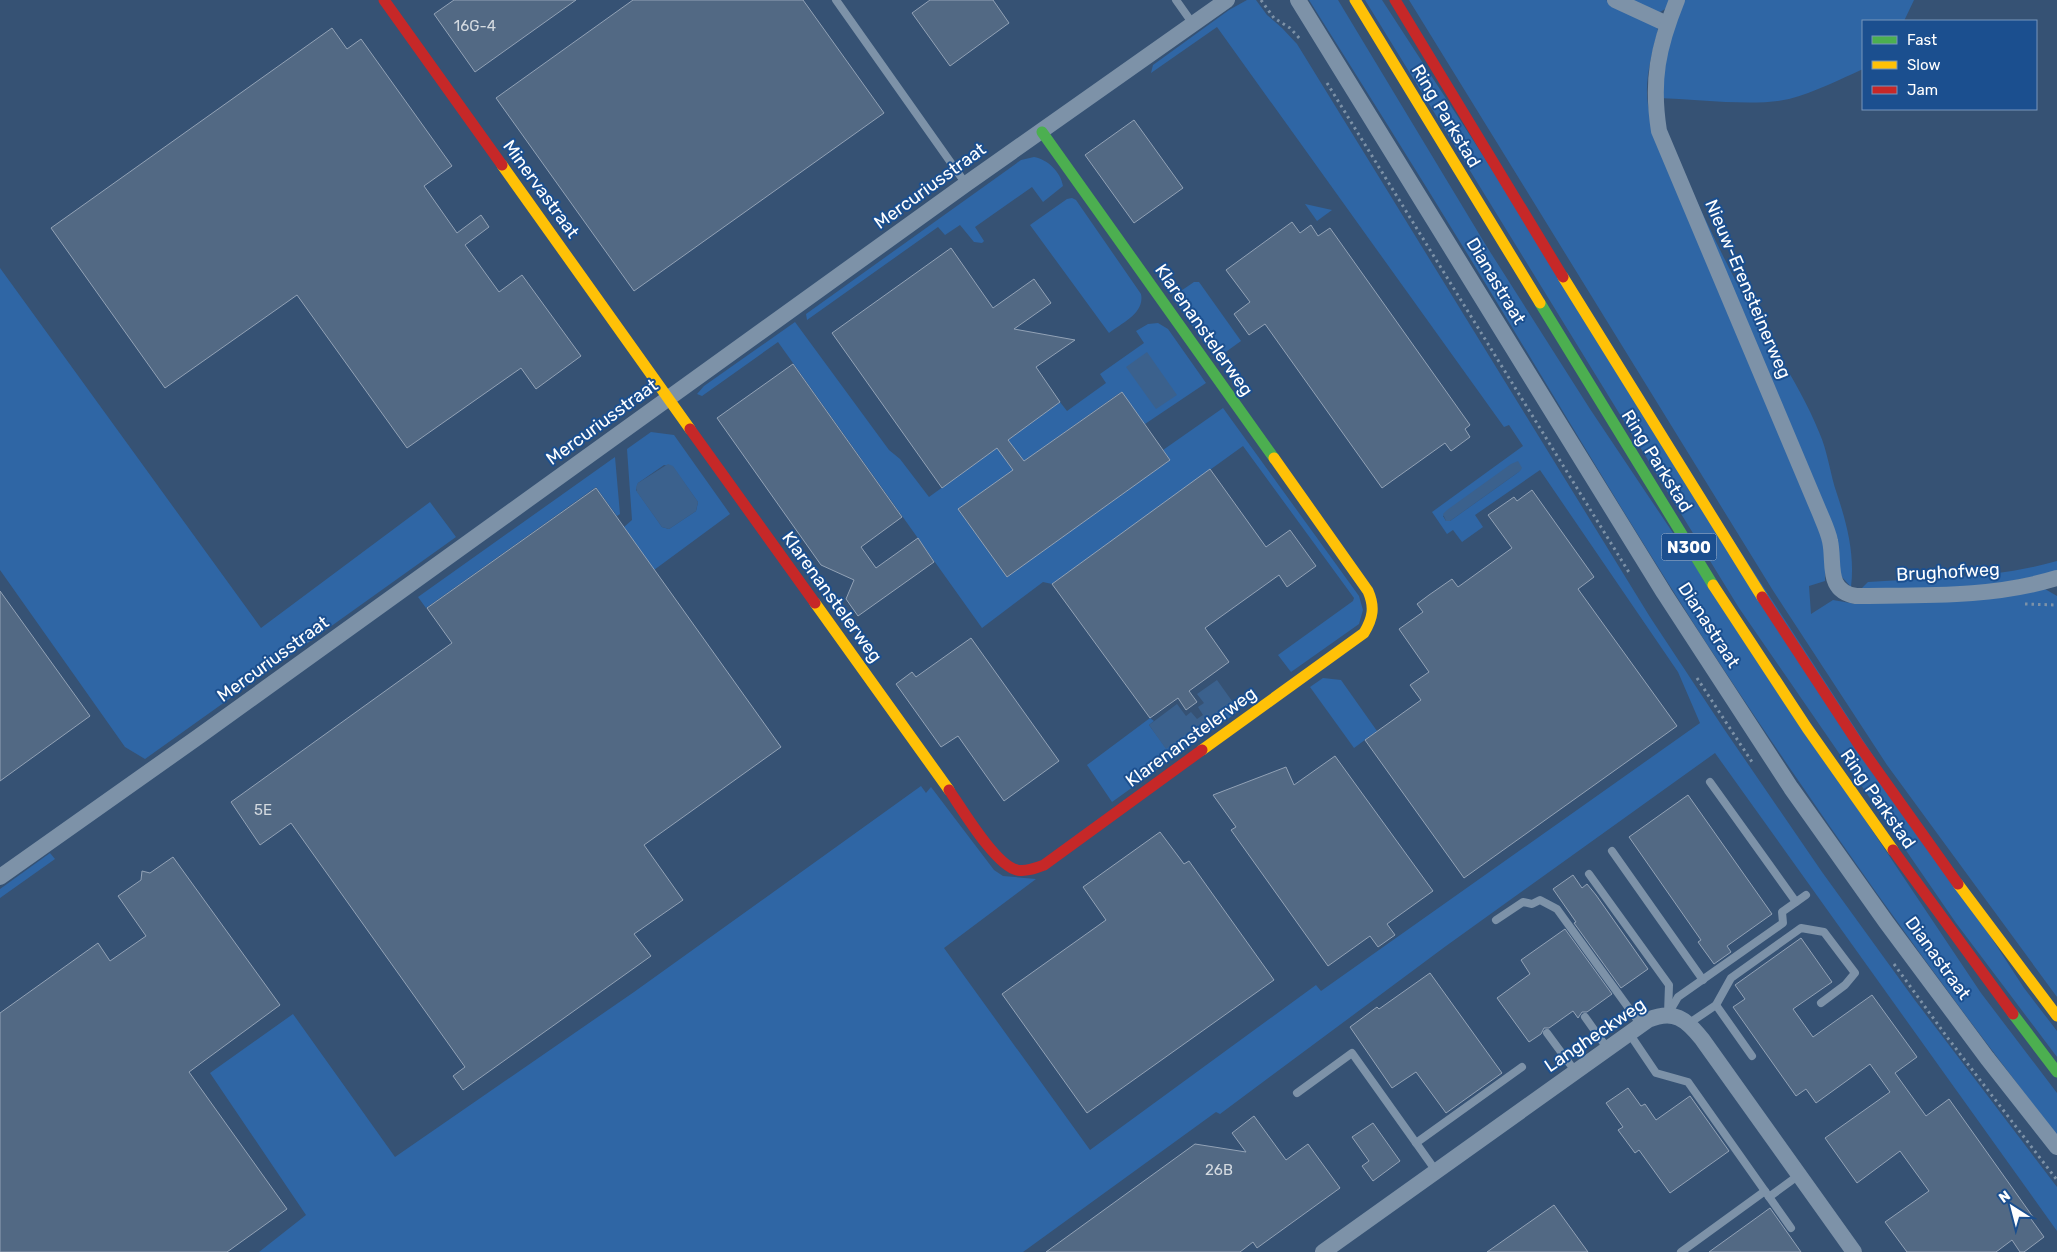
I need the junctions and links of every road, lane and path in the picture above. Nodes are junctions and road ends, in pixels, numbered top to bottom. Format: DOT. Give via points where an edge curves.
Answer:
graph roads {
  1 [pos="384,0"];
  2 [pos="836,0"];
  3 [pos="1176,0"];
  4 [pos="1226,0"];
  5 [pos="1298,0"];
  6 [pos="1355,0"];
  7 [pos="1395,0"];
  8 [pos="1615,0"];
  9 [pos="1677,0"];
  10 [pos="1193,24"];
  11 [pos="1667,24"];
  12 [pos="1042,132"];
  13 [pos="966,184"];
  14 [pos="669,399"];
  15 [pos="2057,578"];
  16 [pos="1840,590"];
  17 [pos="2018,605"];
  18 [pos="2057,605"];
  19 [pos="1710,782"];
  20 [pos="1612,851"];
  21 [pos="1589,874"];
  22 [pos="0,877"];
  23 [pos="1806,895"];
  24 [pos="1796,902"];
  25 [pos="1496,920"];
  26 [pos="1703,980"];
  27 [pos="1821,1002"];
  28 [pos="1716,1005"];
  29 [pos="1668,1014"];
  30 [pos="2057,1016"];
  31 [pos="1585,1017"];
  32 [pos="1688,1024"];
  33 [pos="1635,1029"];
  34 [pos="1547,1033"];
  35 [pos="1607,1048"];
  36 [pos="1752,1056"];
  37 [pos="1522,1067"];
  38 [pos="1575,1071"];
  39 [pos="2057,1072"];
  40 [pos="1297,1092"];
  41 [pos="1416,1143"];
  42 [pos="2057,1147"];
  43 [pos="1436,1170"];
  44 [pos="1799,1175"];
  45 [pos="1767,1194"];
  46 [pos="1791,1228"];
  47 [pos="1323,1252"];
  48 [pos="1681,1252"];
  49 [pos="1854,1252"];
  1 -- 14 [label="main road, Minervastraat"];
  2 -- 13 [label="lane"];
  3 -- 10 [label="lane"];
  4 -- 10 [label="street, Mercuriusstraat"];
  5 -- 42 [label="street, Dianastraat" via="1664,593 1791,788 1886,922"];
  6 -- 39 [label="main road, Ring Parkstad / N300" via="1702,569 1807,728 1914,880"];
  7 -- 30 [label="main road, Ring Parkstad / N300" via="1732,551 1834,707 1941,860"];
  8 -- 11 [label="street"];
  9 -- 11 [label="street, Nieuw-Erensteinerweg"];
  10 -- 12 [label="street, Mercuriusstraat"];
  11 -- 16 [label="street, Nieuw-Erensteinerweg" via="1656,72 1655,104 1659,131 1819,511 1830,541 1834,578"];
  12 -- 13 [label="street, Mercuriusstraat"];
  12 -- 14 [label="main road, Klarenanstelerweg" via="1368,591 1375,610 1364,633 1044,865 1021,872 1010,869 994,854"];
  13 -- 14 [label="street, Mercuriusstraat"];
  14 -- 22 [label="street, Mercuriusstraat"];
  15 -- 16 [label="street, Brughofweg" via="1992,592 1856,596"];
  17 -- 18 [label="path"];
  19 -- 24 [label="lane"];
  20 -- 26 [label="lane"];
  21 -- 29 [label="lane" via="1669,985"];
  23 -- 24 [label="lane"];
  24 -- 26 [label="lane" via="1782,912 1783,923"];
  25 -- 33 [label="lane" via="1523,902 1532,904 1540,900 1557,909"];
  26 -- 29 [label="lane" via="1678,998"];
  27 -- 28 [label="lane" via="1845,985 1855,973 1824,932 1801,928 1731,978"];
  28 -- 32 [label="lane"];
  28 -- 36 [label="lane"];
  29 -- 32 [label="street, Langheckweg"];
  29 -- 33 [label="street, Langheckweg" via="1660,1014"];
  31 -- 35 [label="lane"];
  32 -- 44 [label="street, Langheckweg"];
  33 -- 35 [label="street, Langheckweg"];
  33 -- 45 [label="lane" via="1656,1073 1688,1082"];
  34 -- 38 [label="lane"];
  35 -- 38 [label="street, Langheckweg"];
  37 -- 41 [label="lane"];
  38 -- 43 [label="street, Langheckweg"];
  40 -- 41 [label="lane" via="1352,1053"];
  41 -- 43 [label="lane"];
  43 -- 47 [label="street, Langheckweg"];
  44 -- 45 [label="lane"];
  44 -- 49 [label="street, Langheckweg"];
  45 -- 46 [label="lane"];
  45 -- 48 [label="lane"];
}
